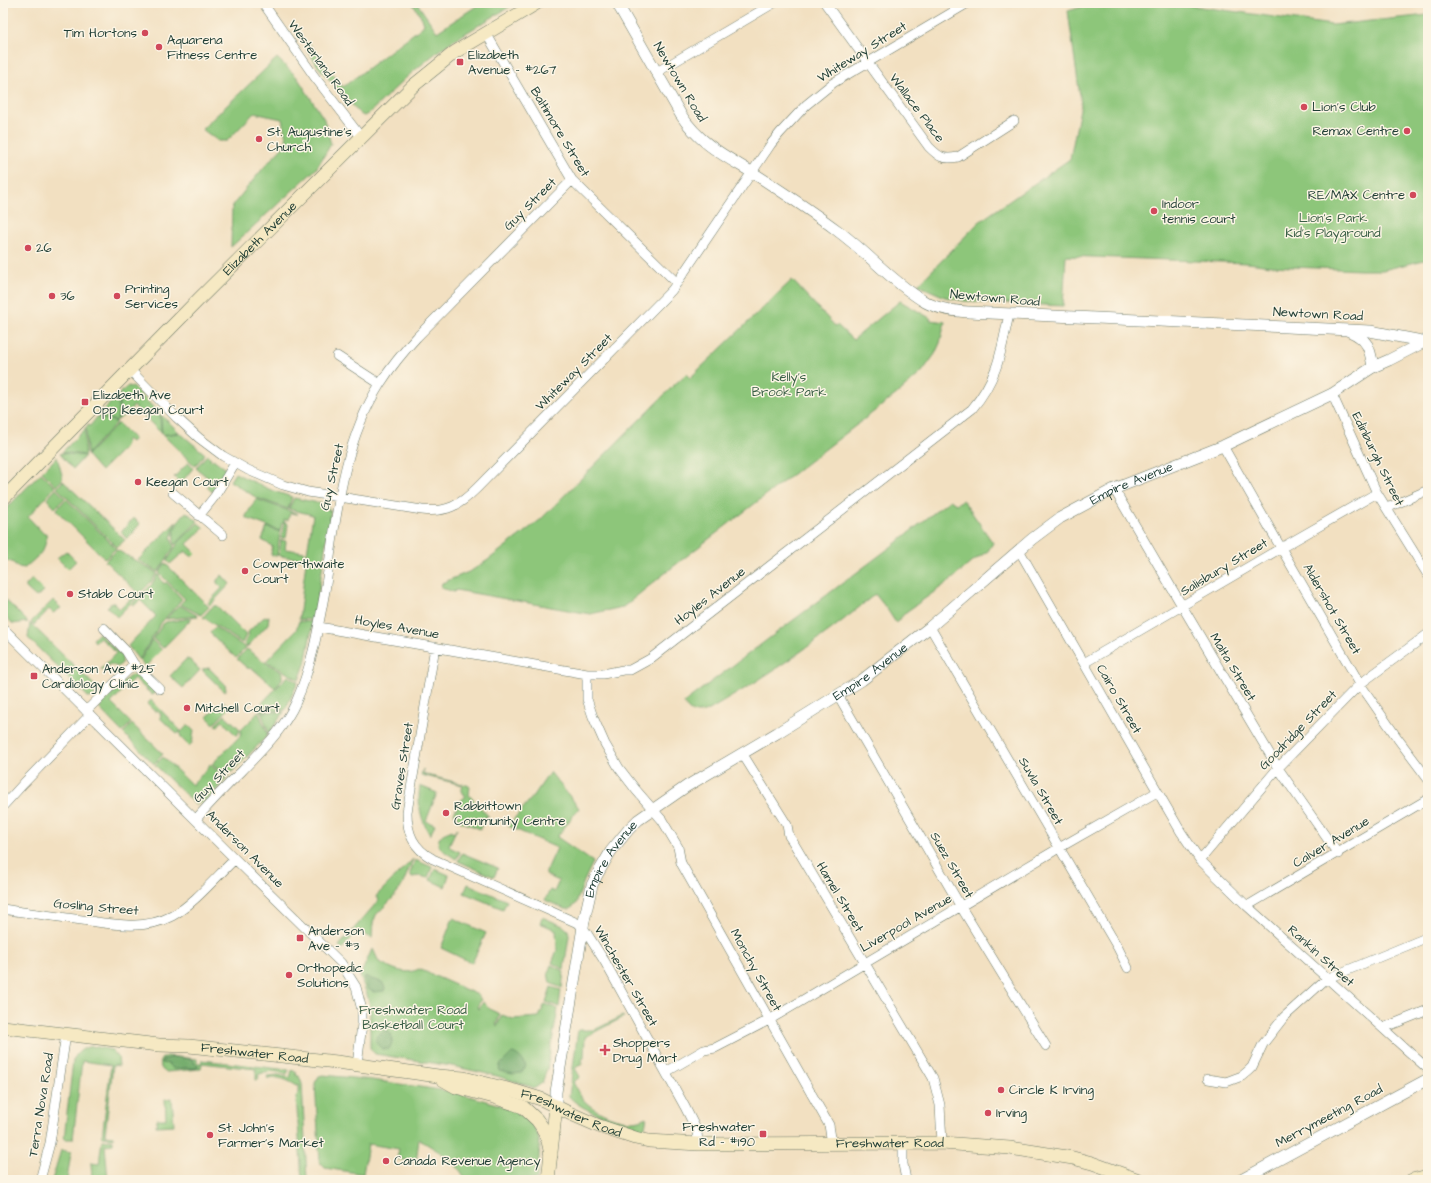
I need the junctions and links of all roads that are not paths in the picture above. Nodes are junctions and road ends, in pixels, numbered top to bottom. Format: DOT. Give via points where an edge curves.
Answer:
graph roads {
  1 [pos="263,3"];
  2 [pos="537,3"];
  3 [pos="617,3"];
  4 [pos="774,3"];
  5 [pos="825,3"];
  6 [pos="968,3"];
  7 [pos="486,33"];
  8 [pos="868,62"];
  9 [pos="657,72"];
  10 [pos="1014,121"];
  11 [pos="361,137"];
  12 [pos="752,173"];
  13 [pos="572,180"];
  14 [pos="678,283"];
  15 [pos="1009,314"];
  16 [pos="1345,330"];
  17 [pos="1427,341"];
  18 [pos="337,356"];
  19 [pos="1373,367"];
  20 [pos="130,370"];
  21 [pos="380,384"];
  22 [pos="1332,394"];
  23 [pos="1224,446"];
  24 [pos="235,463"];
  25 [pos="1114,489"];
  26 [pos="1428,490"];
  27 [pos="173,493"];
  28 [pos="1377,493"];
  29 [pos="340,497"];
  30 [pos="3,499"];
  31 [pos="1387,508"];
  32 [pos="199,516"];
  33 [pos="222,535"];
  34 [pos="1280,548"];
  35 [pos="1019,550"];
  36 [pos="1428,575"];
  37 [pos="1182,606"];
  38 [pos="319,627"];
  39 [pos="930,627"];
  40 [pos="3,628"];
  41 [pos="104,628"];
  42 [pos="1428,634"];
  43 [pos="434,647"];
  44 [pos="1084,663"];
  45 [pos="134,664"];
  46 [pos="587,674"];
  47 [pos="1360,684"];
  48 [pos="160,689"];
  49 [pos="838,695"];
  50 [pos="88,713"];
  51 [pos="742,753"];
  52 [pos="1278,768"];
  53 [pos="1428,779"];
  54 [pos="1158,792"];
  55 [pos="1428,799"];
  56 [pos="3,806"];
  57 [pos="653,809"];
  58 [pos="196,819"];
  59 [pos="1059,848"];
  60 [pos="1338,854"];
  61 [pos="235,859"];
  62 [pos="1200,860"];
  63 [pos="961,906"];
  64 [pos="1247,906"];
  65 [pos="3,908"];
  66 [pos="583,928"];
  67 [pos="1428,937"];
  68 [pos="864,963"];
  69 [pos="1128,968"];
  70 [pos="1326,979"];
  71 [pos="1428,1010"];
  72 [pos="769,1020"];
  73 [pos="3,1027"];
  74 [pos="1383,1028"];
  75 [pos="66,1034"];
  76 [pos="1046,1046"];
  77 [pos="357,1065"];
  78 [pos="1428,1069"];
  79 [pos="666,1072"];
  80 [pos="438,1076"];
  81 [pos="1208,1080"];
  82 [pos="1428,1080"];
  83 [pos="556,1106"];
  84 [pos="903,1143"];
  85 [pos="942,1143"];
  86 [pos="698,1144"];
  87 [pos="832,1144"];
  88 [pos="551,1155"];
  89 [pos="1428,1176"];
  90 [pos="1241,1179"];
  91 [pos="40,1180"];
  92 [pos="548,1180"];
  93 [pos="906,1180"];
  94 [pos="1139,1180"];
  95 [pos="1412,1180"];
  1 -- 11 [label="street, Westerland Road"];
  2 -- 7 [label="main road, Elizabeth Avenue"];
  3 -- 9 [label="street, Newtown Road"];
  4 -- 9 [label="street"];
  5 -- 8 [label="street"];
  6 -- 8 [label="street, Whiteway Street"];
  7 -- 11 [label="main road, Elizabeth Avenue" via="433,68"];
  7 -- 13 [label="street, Baltimore Street"];
  8 -- 10 [label="street, Wallace Place" via="938,156 948,159 958,157"];
  8 -- 12 [label="street, Whiteway Street" via="832,83 806,105 780,133"];
  9 -- 12 [label="street, Newtown Road" via="690,128 711,147"];
  11 -- 20 [label="main road, Elizabeth Avenue"];
  12 -- 14 [label="street, Whiteway Street"];
  12 -- 15 [label="street, Newtown Road" via="839,231 886,274 922,301 948,310"];
  13 -- 14 [label="street, Baltimore Street"];
  13 -- 21 [label="street, Guy Street" via="417,337"];
  14 -- 29 [label="street, Whiteway Street" via="604,361 456,506 430,511"];
  15 -- 16 [label="street, Newtown Road"];
  15 -- 46 [label="street, Hoyles Avenue" via="995,374 967,414 646,662 630,670"];
  16 -- 17 [label="street, Newtown Road" via="1370,331"];
  16 -- 19 [label="street" via="1360,335 1365,341"];
  17 -- 19 [label="street, Empire Avenue"];
  18 -- 21 [label="street"];
  19 -- 22 [label="street, Empire Avenue"];
  20 -- 24 [label="street, Whiteway Street" via="189,429"];
  20 -- 30 [label="main road, Elizabeth Avenue"];
  21 -- 29 [label="street, Guy Street" via="359,427"];
  22 -- 23 [label="street, Empire Avenue"];
  22 -- 28 [label="street, Edinburgh Street"];
  23 -- 25 [label="street, Empire Avenue"];
  23 -- 34 [label="street, Aldershot Street"];
  24 -- 29 [label="street, Whiteway Street" via="283,485"];
  24 -- 32 [label="street"];
  25 -- 35 [label="street, Empire Avenue" via="1060,518"];
  25 -- 37 [label="street, Malta Street"];
  26 -- 31 [label="street"];
  27 -- 32 [label="street"];
  28 -- 31 [label="street, Edinburgh Street"];
  28 -- 34 [label="street, Salisbury Street"];
  29 -- 38 [label="street, Guy Street"];
  31 -- 36 [label="street, Edinburgh Street"];
  32 -- 33 [label="street"];
  34 -- 37 [label="street, Salisbury Street"];
  34 -- 47 [label="street, Aldershot Street"];
  35 -- 39 [label="street, Empire Avenue"];
  35 -- 44 [label="street, Cairo Street"];
  37 -- 44 [label="street, Salisbury Street"];
  37 -- 52 [label="street, Malta Street"];
  38 -- 43 [label="street, Hoyles Avenue"];
  38 -- 58 [label="street, Guy Street" via="308,672 288,716 267,745"];
  39 -- 49 [label="street, Empire Avenue" via="870,674"];
  39 -- 59 [label="street, Suvla Street"];
  40 -- 50 [label="street, Anderson Avenue"];
  41 -- 45 [label="street" via="126,651"];
  42 -- 47 [label="street, Goodridge Street"];
  43 -- 46 [label="street, Hoyles Avenue"];
  43 -- 66 [label="street, Graves Street" via="407,812 412,840 433,859 575,922"];
  44 -- 54 [label="street, Cairo Street"];
  45 -- 48 [label="street"];
  45 -- 50 [label="street"];
  46 -- 57 [label="street, Monchy Street" via="586,699 598,731 619,768"];
  47 -- 52 [label="street, Goodridge Street"];
  47 -- 53 [label="street, Aldershot Street"];
  49 -- 51 [label="street, Empire Avenue"];
  49 -- 63 [label="street, Suez Street"];
  50 -- 56 [label="street"];
  50 -- 58 [label="street, Anderson Avenue"];
  51 -- 57 [label="street, Empire Avenue"];
  51 -- 68 [label="street, Hamel Street" via="787,825 789,836"];
  52 -- 60 [label="street, Malta Street"];
  52 -- 62 [label="street, Goodridge Street"];
  54 -- 59 [label="street, Liverpool Avenue"];
  54 -- 62 [label="street, Cairo Street"];
  55 -- 60 [label="street, Calver Avenue"];
  57 -- 66 [label="street, Empire Avenue" via="629,829 604,861 592,886"];
  57 -- 72 [label="street, Monchy Street" via="678,847 681,864"];
  58 -- 61 [label="street, Anderson Avenue"];
  59 -- 63 [label="street, Liverpool Avenue"];
  59 -- 69 [label="street, Suvla Street"];
  60 -- 64 [label="street, Calver Avenue"];
  61 -- 65 [label="street, Gosling Street" via="183,909 153,923 134,926 113,924"];
  61 -- 77 [label="street, Anderson Avenue" via="332,953 352,980 362,1010"];
  62 -- 64 [label="street, Rankin Street"];
  63 -- 68 [label="street, Liverpool Avenue"];
  63 -- 76 [label="street, Suez Street"];
  64 -- 70 [label="street, Rankin Street"];
  66 -- 79 [label="street, Winchester Street" via="605,962"];
  66 -- 83 [label="street, Empire Avenue" via="556,1092"];
  67 -- 70 [label="street"];
  68 -- 72 [label="street, Liverpool Avenue"];
  68 -- 85 [label="street, Hamel Street" via="933,1078 940,1106"];
  70 -- 74 [label="street, Rankin Street"];
  70 -- 81 [label="street" via="1284,1017 1248,1071 1226,1082"];
  71 -- 74 [label="street"];
  72 -- 79 [label="street, Liverpool Avenue" via="716,1048 704,1050"];
  72 -- 87 [label="street, Monchy Street" via="829,1125"];
  73 -- 75 [label="main road, Freshwater Road"];
  74 -- 78 [label="street, Rankin Street"];
  75 -- 77 [label="main road, Freshwater Road"];
  75 -- 91 [label="street, Terra Nova Road" via="50,1143"];
  77 -- 80 [label="main road, Freshwater Road"];
  79 -- 86 [label="street, Winchester Street" via="697,1130"];
  80 -- 83 [label="main road, Freshwater Road" via="464,1078"];
  80 -- 88 [label="main road" via="456,1087 494,1096 523,1107 538,1120 548,1141"];
  82 -- 90 [label="street, Merrymeeting Road"];
  83 -- 86 [label="main road, Freshwater Road" via="592,1123 635,1138"];
  83 -- 88 [label="main road, Empire Avenue"];
  84 -- 85 [label="main road, Freshwater Road"];
  84 -- 87 [label="main road, Freshwater Road"];
  84 -- 93 [label="street"];
  85 -- 94 [label="main road, Freshwater Road" via="1010,1148 1054,1155 1092,1163"];
  86 -- 87 [label="main road, Freshwater Road"];
  88 -- 92 [label="main road, Empire Avenue"];
  89 -- 95 [label="main road"];
}
